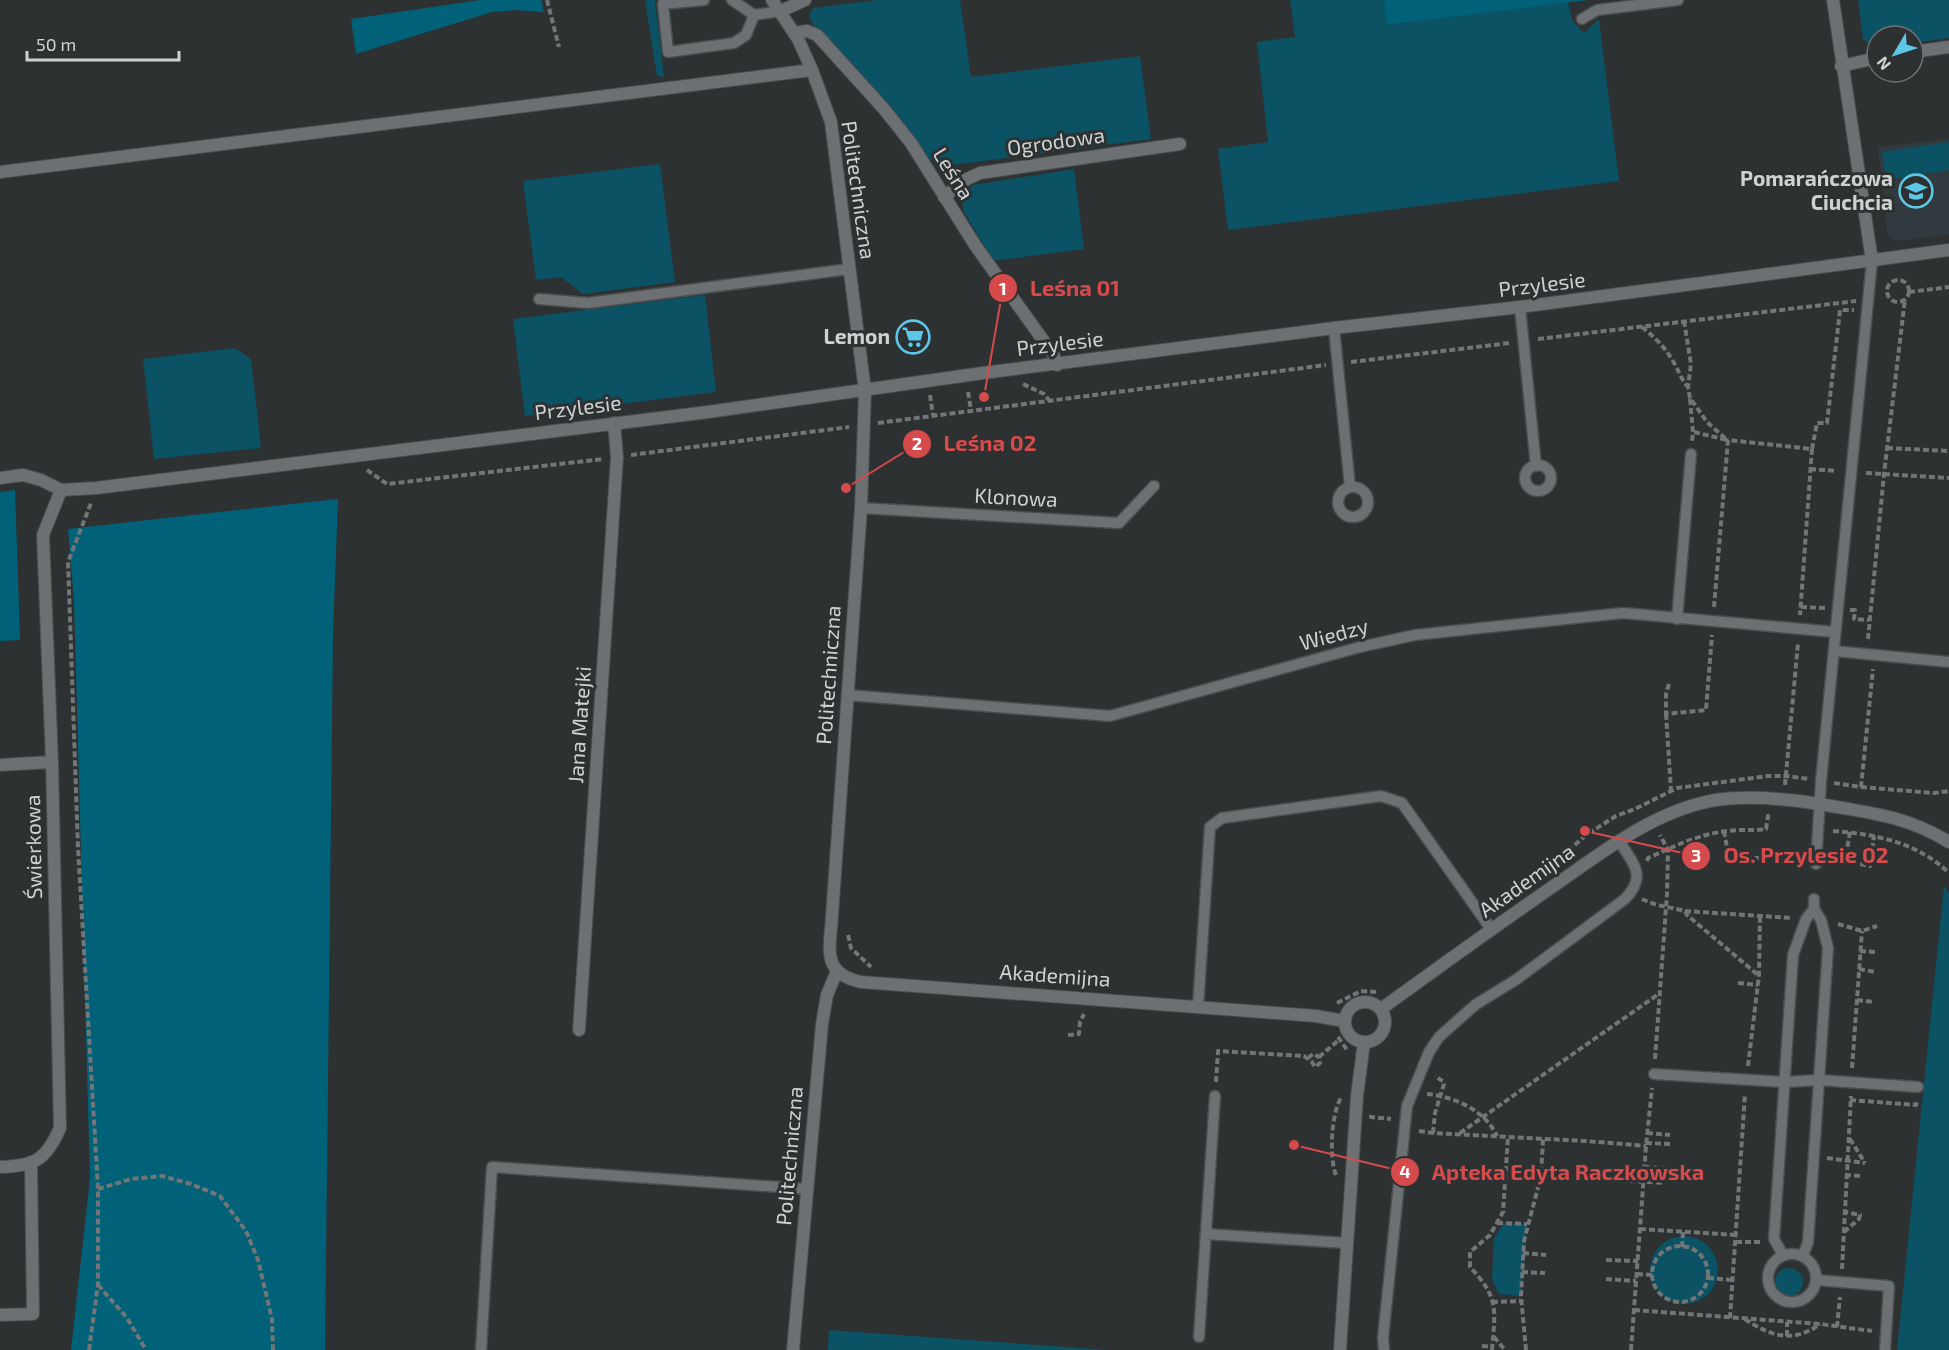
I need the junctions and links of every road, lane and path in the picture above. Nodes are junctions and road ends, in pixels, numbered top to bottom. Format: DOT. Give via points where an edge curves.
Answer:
graph roads {
  1 [pos="547,0"];
  2 [pos="704,0"];
  3 [pos="732,0"];
  4 [pos="772,0"];
  5 [pos="805,0"];
  6 [pos="1678,0"];
  7 [pos="1833,0"];
  8 [pos="781,11"];
  9 [pos="754,15"];
  10 [pos="1582,19"];
  11 [pos="794,33"];
  12 [pos="559,47"];
  13 [pos="1949,47"];
  14 [pos="1925,50"];
  15 [pos="1865,61"];
  16 [pos="1841,66"];
  17 [pos="812,70"];
  18 [pos="1180,144"];
  19 [pos="0,172"];
  20 [pos="944,197"];
  21 [pos="1949,250"];
  22 [pos="1872,261"];
  23 [pos="849,269"];
  24 [pos="1949,287"];
  25 [pos="1909,292"];
  26 [pos="1889,296"];
  27 [pos="539,298"];
  28 [pos="1905,299"];
  29 [pos="1862,300"];
  30 [pos="1520,307"];
  31 [pos="1684,321"];
  32 [pos="1642,327"];
  33 [pos="1334,328"];
  34 [pos="1524,341"];
  35 [pos="1057,364"];
  36 [pos="1339,364"];
  37 [pos="1012,386"];
  38 [pos="1688,387"];
  39 [pos="979,390"];
  40 [pos="865,391"];
  41 [pos="968,392"];
  42 [pos="959,393"];
  43 [pos="940,396"];
  44 [pos="930,397"];
  45 [pos="1690,398"];
  46 [pos="1049,400"];
  47 [pos="971,410"];
  48 [pos="614,423"];
  49 [pos="865,424"];
  50 [pos="1694,432"];
  51 [pos="1728,440"];
  52 [pos="1887,448"];
  53 [pos="1812,449"];
  54 [pos="1949,452"];
  55 [pos="1691,454"];
  56 [pos="617,457"];
  57 [pos="1536,466"];
  58 [pos="362,467"];
  59 [pos="1884,474"];
  60 [pos="0,478"];
  61 [pos="1949,478"];
  62 [pos="1154,486"];
  63 [pos="1350,487"];
  64 [pos="96,488"];
  65 [pos="61,490"];
  66 [pos="861,508"];
  67 [pos="1677,619"];
  68 [pos="1713,621"];
  69 [pos="1799,629"];
  70 [pos="1835,632"];
  71 [pos="1879,640"];
  72 [pos="1834,651"];
  73 [pos="1949,662"];
  74 [pos="1874,667"];
  75 [pos="1670,684"];
  76 [pos="847,695"];
  77 [pos="1666,714"];
  78 [pos="52,762"];
  79 [pos="0,765"];
  80 [pos="1786,776"];
  81 [pos="1821,781"];
  82 [pos="1861,787"];
  83 [pos="1671,790"];
  84 [pos="1949,791"];
  85 [pos="1819,804"];
  86 [pos="1650,823"];
  87 [pos="1818,830"];
  88 [pos="1724,831"];
  89 [pos="1850,832"];
  90 [pos="1874,836"];
  91 [pos="1619,841"];
  92 [pos="1949,842"];
  93 [pos="1806,847"];
  94 [pos="1816,864"];
  95 [pos="1949,873"];
  96 [pos="1543,874"];
  97 [pos="1631,894"];
  98 [pos="1667,906"];
  99 [pos="1685,910"];
  100 [pos="1760,917"];
  101 [pos="1806,919"];
  102 [pos="1821,920"];
  103 [pos="1877,926"];
  104 [pos="849,928"];
  105 [pos="1491,929"];
  106 [pos="1862,931"];
  107 [pos="1860,951"];
  108 [pos="1875,952"];
  109 [pos="873,968"];
  110 [pos="1859,969"];
  111 [pos="837,971"];
  112 [pos="1875,972"];
  113 [pos="1759,975"];
  114 [pos="1738,983"];
  115 [pos="1758,985"];
  116 [pos="1382,991"];
  117 [pos="1660,992"];
  118 [pos="1857,1000"];
  119 [pos="1874,1002"];
  120 [pos="1198,1007"];
  121 [pos="1381,1009"];
  122 [pos="1316,1016"];
  123 [pos="1344,1021"];
  124 [pos="579,1030"];
  125 [pos="1334,1033"];
  126 [pos="1340,1039"];
  127 [pos="1364,1042"];
  128 [pos="1319,1056"];
  129 [pos="1308,1058"];
  130 [pos="1347,1060"];
  131 [pos="1654,1074"];
  132 [pos="1746,1080"];
  133 [pos="1819,1080"];
  134 [pos="1785,1082"];
  135 [pos="1851,1082"];
  136 [pos="1918,1087"];
  137 [pos="1412,1092"];
  138 [pos="1344,1093"];
  139 [pos="1215,1096"];
  140 [pos="1372,1105"];
  141 [pos="1483,1117"];
  142 [pos="1406,1121"];
  143 [pos="1647,1133"];
  144 [pos="1459,1134"];
  145 [pos="1670,1135"];
  146 [pos="1497,1136"];
  147 [pos="1508,1137"];
  148 [pos="1850,1138"];
  149 [pos="1543,1139"];
  150 [pos="1646,1144"];
  151 [pos="1670,1144"];
  152 [pos="1813,1157"];
  153 [pos="1847,1160"];
  154 [pos="31,1164"];
  155 [pos="0,1167"];
  156 [pos="1644,1167"];
  157 [pos="1667,1168"];
  158 [pos="1644,1174"];
  159 [pos="1845,1175"];
  160 [pos="1666,1176"];
  161 [pos="1861,1176"];
  162 [pos="1337,1179"];
  163 [pos="1629,1181"];
  164 [pos="1643,1181"];
  165 [pos="1665,1183"];
  166 [pos="98,1189"];
  167 [pos="807,1189"];
  168 [pos="1845,1212"];
  169 [pos="1497,1223"];
  170 [pos="1527,1224"];
  171 [pos="1640,1229"];
  172 [pos="1683,1232"];
  173 [pos="1844,1233"];
  174 [pos="1206,1234"];
  175 [pos="1736,1235"];
  176 [pos="1736,1242"];
  177 [pos="1776,1242"];
  178 [pos="1346,1243"];
  179 [pos="1682,1247"];
  180 [pos="1523,1254"];
  181 [pos="1546,1255"];
  182 [pos="1783,1255"];
  183 [pos="1803,1256"];
  184 [pos="1606,1260"];
  185 [pos="1638,1262"];
  186 [pos="1522,1272"];
  187 [pos="1545,1273"];
  188 [pos="1637,1274"];
  189 [pos="1653,1275"];
  190 [pos="1708,1278"];
  191 [pos="1606,1279"];
  192 [pos="1733,1280"];
  193 [pos="1817,1280"];
  194 [pos="1636,1281"];
  195 [pos="1841,1281"];
  196 [pos="98,1284"];
  197 [pos="1521,1301"];
  198 [pos="1492,1302"];
  199 [pos="1634,1310"];
  200 [pos="0,1315"];
  201 [pos="1730,1318"];
  202 [pos="1744,1319"];
  203 [pos="1787,1322"];
  204 [pos="1820,1324"];
  205 [pos="1837,1327"];
  206 [pos="1886,1332"];
  207 [pos="1493,1336"];
  208 [pos="1787,1336"];
  209 [pos="1199,1337"];
  210 [pos="1482,1346"];
  211 [pos="1492,1348"];
  212 [pos="89,1350"];
  213 [pos="146,1350"];
  214 [pos="273,1350"];
  215 [pos="481,1350"];
  216 [pos="793,1350"];
  217 [pos="1340,1350"];
  218 [pos="1384,1350"];
  219 [pos="1505,1350"];
  220 [pos="1526,1350"];
  221 [pos="1631,1350"];
  222 [pos="1885,1350"];
  1 -- 12 [label="path"];
  2 -- 9 [label="lane" via="663,4 668,52 734,44 746,35"];
  3 -- 9 [label="lane"];
  4 -- 8 [label="street"];
  5 -- 8 [label="street"];
  6 -- 10 [label="lane" via="1597,10"];
  7 -- 16 [label="street"];
  8 -- 9 [label="lane"];
  8 -- 11 [label="street, Politechniczna"];
  11 -- 17 [label="street, Politechniczna"];
  11 -- 20 [label="street, Leśna" via="817,35 904,134"];
  13 -- 14 [label="street"];
  15 -- 16 [label="street"];
  16 -- 22 [label="street"];
  17 -- 19 [label="street"];
  17 -- 23 [label="street, Politechniczna" via="831,123"];
  18 -- 20 [label="street, Ogrodowa" via="980,172"];
  20 -- 35 [label="street, Leśna"];
  21 -- 22 [label="street, Przylesie"];
  22 -- 29 [label="lane"];
  22 -- 30 [label="street, Przylesie"];
  23 -- 27 [label="lane" via="588,303"];
  23 -- 40 [label="street, Politechniczna"];
  24 -- 25 [label="path"];
  25 -- 26 [label="path" via="1906,283 1895,280 1888,288"];
  25 -- 28 [label="path"];
  26 -- 28 [label="path" via="1896,301"];
  26 -- 29 [label="path"];
  28 -- 52 [label="path"];
  29 -- 31 [label="path"];
  29 -- 53 [label="path" via="1857,310 1840,310 1827,423 1817,423"];
  29 -- 70 [label="lane"];
  30 -- 33 [label="street, Przylesie"];
  30 -- 34 [label="lane"];
  31 -- 32 [label="path"];
  31 -- 38 [label="path" via="1691,364"];
  32 -- 34 [label="path"];
  32 -- 38 [label="path" via="1667,353"];
  33 -- 35 [label="street, Przylesie"];
  33 -- 36 [label="lane"];
  34 -- 36 [label="path"];
  34 -- 57 [label="lane"];
  35 -- 40 [label="street, Przylesie"];
  36 -- 46 [label="path"];
  36 -- 63 [label="lane"];
  37 -- 46 [label="path" via="1023,384"];
  38 -- 45 [label="path"];
  39 -- 41 [label="path"];
  40 -- 48 [label="street, Przylesie"];
  40 -- 49 [label="street, Politechniczna"];
  41 -- 42 [label="path"];
  41 -- 47 [label="path"];
  43 -- 44 [label="path"];
  45 -- 50 [label="path"];
  45 -- 51 [label="path" via="1707,422"];
  46 -- 47 [label="path"];
  47 -- 49 [label="path"];
  48 -- 56 [label="street, Jana Matejki"];
  48 -- 64 [label="street, Przylesie"];
  49 -- 56 [label="path"];
  49 -- 66 [label="street, Politechniczna"];
  50 -- 51 [label="path"];
  50 -- 55 [label="path"];
  51 -- 53 [label="path"];
  51 -- 68 [label="path"];
  52 -- 54 [label="path"];
  52 -- 59 [label="path"];
  53 -- 69 [label="path"];
  55 -- 67 [label="lane"];
  56 -- 58 [label="path" via="387,484"];
  56 -- 124 [label="street, Jana Matejki"];
  59 -- 61 [label="path"];
  59 -- 71 [label="path" via="1867,639"];
  60 -- 65 [label="street, Przylesie" via="23,475"];
  62 -- 66 [label="lane, Klonowa" via="1119,523"];
  64 -- 65 [label="street, Przylesie"];
  64 -- 166 [label="path" via="68,562 78,848"];
  65 -- 78 [label="street, Świerkowa" via="43,535"];
  66 -- 76 [label="street, Politechniczna"];
  67 -- 68 [label="lane, Wiedzy"];
  67 -- 76 [label="lane, Wiedzy" via="1623,612 1415,635 1110,716"];
  68 -- 69 [label="lane, Wiedzy"];
  68 -- 77 [label="path" via="1706,710"];
  69 -- 70 [label="lane, Wiedzy"];
  69 -- 80 [label="path"];
  70 -- 72 [label="lane"];
  72 -- 73 [label="lane"];
  72 -- 81 [label="lane"];
  74 -- 82 [label="path"];
  75 -- 77 [label="path"];
  76 -- 111 [label="street, Politechniczna" via="830,956"];
  77 -- 83 [label="path"];
  78 -- 79 [label="street"];
  78 -- 154 [label="street, Świerkowa" via="60,1128 45,1156"];
  80 -- 81 [label="path"];
  80 -- 83 [label="path" via="1711,782"];
  81 -- 82 [label="path"];
  81 -- 85 [label="lane"];
  82 -- 84 [label="path"];
  83 -- 96 [label="path" via="1586,835"];
  85 -- 86 [label="street, Akademijna" via="1729,799 1686,807"];
  85 -- 87 [label="lane"];
  85 -- 92 [label="street, Akademijna" via="1902,820"];
  86 -- 91 [label="street, Akademijna"];
  86 -- 98 [label="path" via="1668,850"];
  87 -- 89 [label="path"];
  87 -- 94 [label="lane"];
  88 -- 93 [label="path" via="1729,859 1805,856"];
  89 -- 90 [label="path"];
  89 -- 90 [label="path" via="1845,861 1869,866"];
  90 -- 95 [label="path" via="1912,846"];
  91 -- 97 [label="lane" via="1636,870 1638,880"];
  91 -- 105 [label="street, Akademijna"];
  97 -- 98 [label="path" via="1657,906"];
  97 -- 137 [label="lane" via="1517,979 1475,1005 1446,1031 1429,1052"];
  98 -- 99 [label="path"];
  98 -- 117 [label="path"];
  99 -- 100 [label="path"];
  99 -- 113 [label="path"];
  100 -- 101 [label="path"];
  100 -- 113 [label="path"];
  101 -- 102 [label="lane" via="1814,904"];
  101 -- 134 [label="lane" via="1793,955"];
  102 -- 106 [label="path"];
  102 -- 133 [label="lane" via="1828,948"];
  103 -- 106 [label="path"];
  104 -- 109 [label="path" via="851,948"];
  105 -- 120 [label="lane" via="1402,803 1394,799 1381,796 1222,818 1210,826"];
  105 -- 121 [label="street, Akademijna"];
  106 -- 107 [label="path"];
  107 -- 108 [label="path"];
  107 -- 110 [label="path"];
  110 -- 112 [label="path"];
  110 -- 118 [label="path"];
  111 -- 120 [label="street, Akademijna" via="846,979 861,982"];
  111 -- 167 [label="street, Politechniczna" via="822,1024"];
  113 -- 115 [label="path"];
  114 -- 115 [label="path"];
  115 -- 132 [label="path"];
  116 -- 122 [label="path" via="1361,991 1331,1005 1317,1004"];
  117 -- 131 [label="path"];
  117 -- 141 [label="path"];
  118 -- 119 [label="path"];
  118 -- 135 [label="path"];
  120 -- 122 [label="street, Akademijna"];
  121 -- 123 [label="street" via="1373,1003 1360,1002 1349,1008"];
  121 -- 127 [label="street" via="1385,1022 1382,1032 1374,1040"];
  122 -- 123 [label="street, Akademijna"];
  123 -- 127 [label="street" via="1349,1036"];
  125 -- 126 [label="path"];
  126 -- 128 [label="path"];
  126 -- 130 [label="path" via="1348,1051"];
  127 -- 178 [label="street"];
  128 -- 129 [label="path" via="1313,1054"];
  128 -- 129 [label="path" via="1320,1063 1315,1067"];
  129 -- 139 [label="path" via="1218,1051"];
  131 -- 132 [label="lane"];
  131 -- 143 [label="path"];
  132 -- 134 [label="lane"];
  132 -- 175 [label="path"];
  133 -- 134 [label="lane"];
  133 -- 135 [label="lane"];
  133 -- 152 [label="lane"];
  134 -- 177 [label="lane"];
  135 -- 136 [label="lane"];
  135 -- 148 [label="path"];
  137 -- 141 [label="path" via="1443,1096"];
  137 -- 142 [label="lane"];
  138 -- 162 [label="path" via="1336,1107 1331,1164"];
  139 -- 174 [label="lane"];
  140 -- 142 [label="path" via="1371,1117"];
  141 -- 144 [label="path"];
  141 -- 146 [label="path"];
  142 -- 144 [label="path" via="1413,1130"];
  142 -- 218 [label="lane"];
  143 -- 145 [label="path"];
  143 -- 150 [label="path"];
  144 -- 146 [label="path"];
  146 -- 147 [label="path"];
  147 -- 149 [label="path"];
  147 -- 169 [label="path" via="1503,1212"];
  148 -- 153 [label="path"];
  148 -- 153 [label="path" via="1865,1163"];
  149 -- 150 [label="path"];
  149 -- 170 [label="path" via="1541,1176"];
  150 -- 151 [label="path"];
  150 -- 156 [label="path"];
  152 -- 153 [label="path"];
  152 -- 183 [label="lane" via="1808,1242"];
  153 -- 159 [label="path"];
  154 -- 155 [label="street"];
  154 -- 200 [label="street" via="33,1314"];
  156 -- 157 [label="path"];
  156 -- 158 [label="path"];
  158 -- 160 [label="path"];
  158 -- 164 [label="path"];
  159 -- 161 [label="path"];
  159 -- 168 [label="path"];
  163 -- 164 [label="path"];
  164 -- 165 [label="path"];
  164 -- 171 [label="path"];
  166 -- 196 [label="path"];
  166 -- 214 [label="path" via="131,1179 162,1176 220,1196 246,1231 258,1260 272,1319"];
  167 -- 215 [label="lane" via="492,1167"];
  167 -- 216 [label="street, Politechniczna"];
  168 -- 173 [label="path"];
  168 -- 173 [label="path" via="1860,1215"];
  169 -- 170 [label="path"];
  169 -- 198 [label="path" via="1490,1235 1470,1252 1470,1268 1481,1279"];
  170 -- 180 [label="path"];
  171 -- 172 [label="path"];
  171 -- 185 [label="path"];
  172 -- 175 [label="path"];
  172 -- 179 [label="path"];
  173 -- 195 [label="path"];
  174 -- 178 [label="lane"];
  174 -- 209 [label="lane"];
  175 -- 176 [label="path"];
  176 -- 177 [label="path"];
  176 -- 192 [label="path"];
  177 -- 182 [label="lane"];
  178 -- 217 [label="street"];
  179 -- 189 [label="path" via="1665,1252 1654,1266"];
  179 -- 190 [label="path" via="1704,1260"];
  180 -- 181 [label="path"];
  180 -- 186 [label="path"];
  182 -- 183 [label="lane"];
  182 -- 193 [label="lane" via="1776,1259 1767,1276 1768,1286 1781,1300 1799,1302 1814,1290"];
  183 -- 193 [label="lane" via="1811,1262"];
  184 -- 185 [label="path"];
  185 -- 188 [label="path"];
  186 -- 187 [label="path"];
  186 -- 197 [label="path"];
  188 -- 189 [label="path"];
  188 -- 194 [label="path"];
  189 -- 190 [label="path" via="1658,1292 1683,1302 1700,1294"];
  190 -- 192 [label="path"];
  191 -- 194 [label="path"];
  192 -- 201 [label="path"];
  193 -- 195 [label="lane"];
  194 -- 199 [label="path"];
  195 -- 205 [label="path"];
  195 -- 206 [label="lane" via="1889,1286"];
  196 -- 212 [label="path"];
  196 -- 213 [label="path" via="127,1318"];
  197 -- 198 [label="path"];
  197 -- 220 [label="path"];
  198 -- 207 [label="path" via="1496,1314"];
  199 -- 201 [label="path"];
  199 -- 221 [label="path"];
  201 -- 202 [label="path"];
  202 -- 203 [label="path"];
  202 -- 208 [label="path" via="1759,1329"];
  203 -- 204 [label="path"];
  203 -- 208 [label="path"];
  204 -- 205 [label="path"];
  204 -- 208 [label="path" via="1809,1332"];
  205 -- 206 [label="path"];
  206 -- 222 [label="lane"];
  207 -- 211 [label="path"];
  207 -- 219 [label="path"];
  210 -- 211 [label="path"];
}
